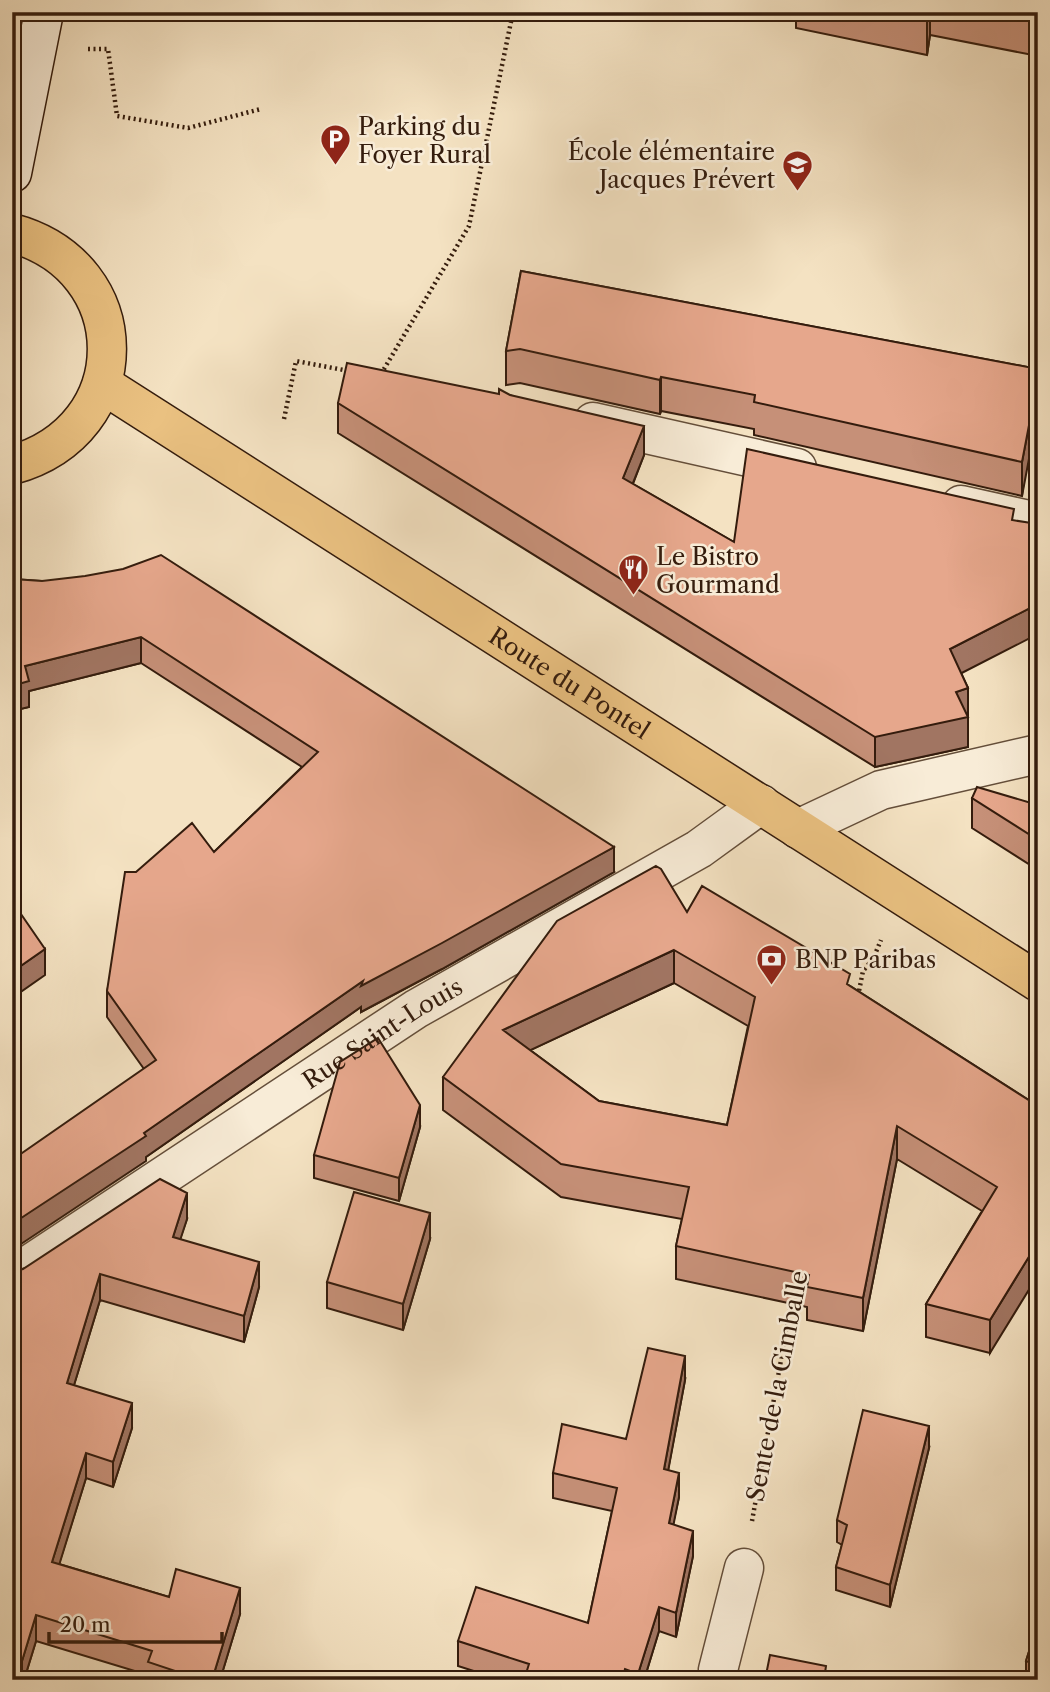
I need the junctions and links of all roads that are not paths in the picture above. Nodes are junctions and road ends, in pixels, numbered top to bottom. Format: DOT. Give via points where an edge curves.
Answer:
graph roads {
  1 [pos="44,12"];
  2 [pos="12,173"];
  3 [pos="12,233"];
  4 [pos="102,384"];
  5 [pos="555,413"];
  6 [pos="12,465"];
  7 [pos="837,477"];
  8 [pos="930,498"];
  9 [pos="1038,522"];
  10 [pos="1038,754"];
  11 [pos="761,804"];
  12 [pos="798,829"];
  13 [pos="1038,982"];
  14 [pos="12,1276"];
  15 [pos="744,1568"];
  16 [pos="721,1680"];
  1 -- 2 [label="street"];
  3 -- 4 [label="main road" via="34,239 64,258 87,283 102,315 107,349"];
  4 -- 6 [label="main road" via="88,415 64,440 35,459"];
  4 -- 11 [label="main road, Route du Pontel"];
  5 -- 7 [label="street"];
  8 -- 9 [label="street"];
  10 -- 12 [label="street" via="881,790"];
  11 -- 12 [label="main road, Route du Pontel"];
  11 -- 14 [label="street, Rue Saint-Louis" via="699,849 416,1009"];
  12 -- 13 [label="main road, Route du Pontel"];
  15 -- 16 [label="street" via="719,1670"];
}
